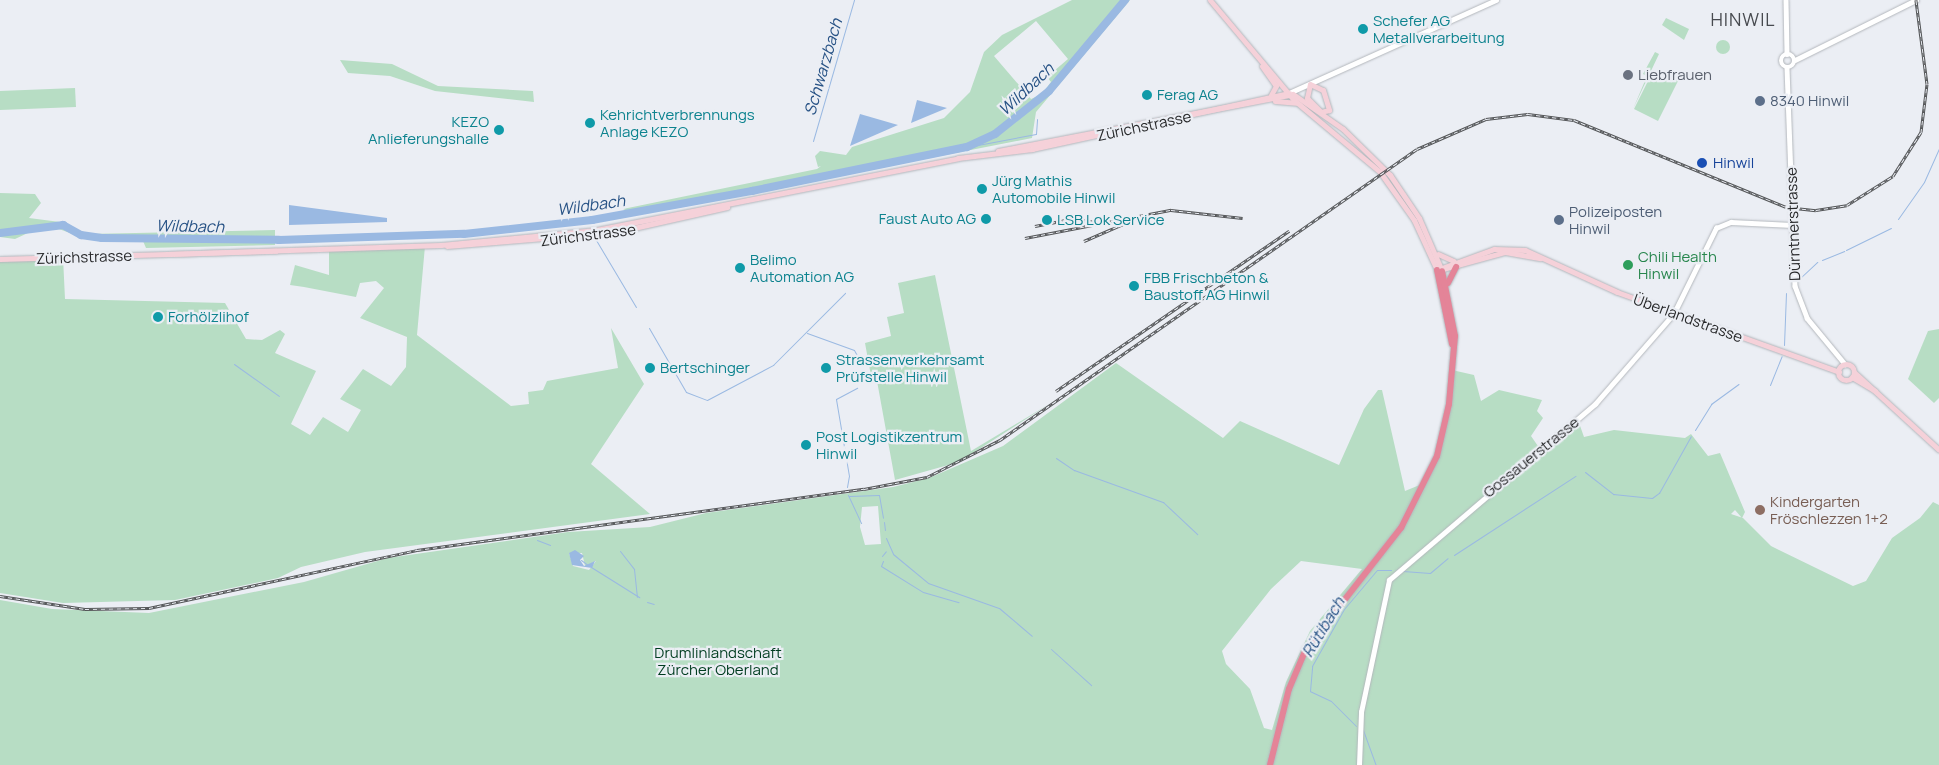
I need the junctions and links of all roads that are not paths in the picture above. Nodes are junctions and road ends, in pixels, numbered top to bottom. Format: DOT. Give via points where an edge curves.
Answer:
graph roads {
  1 [pos="1210,0"];
  2 [pos="1496,0"];
  3 [pos="1786,0"];
  4 [pos="1916,0"];
  5 [pos="1787,54"];
  6 [pos="1795,60"];
  7 [pos="1260,61"];
  8 [pos="1787,68"];
  9 [pos="1310,84"];
  10 [pos="1290,93"];
  11 [pos="1270,95"];
  12 [pos="1263,102"];
  13 [pos="1299,104"];
  14 [pos="1321,112"];
  15 [pos="996,152"];
  16 [pos="1792,225"];
  17 [pos="627,228"];
  18 [pos="441,245"];
  19 [pos="1435,250"];
  20 [pos="0,259"];
  21 [pos="1457,264"];
  22 [pos="1440,269"];
  23 [pos="1448,287"];
  24 [pos="1674,313"];
  25 [pos="1453,348"];
  26 [pos="1845,364"];
  27 [pos="1839,372"];
  28 [pos="1853,375"];
  29 [pos="1939,450"];
  30 [pos="1270,765"];
  31 [pos="1360,765"];
  1 -- 7 [label="main road"];
  2 -- 9 [label="street, Zürichstrasse"];
  3 -- 5 [label="street"];
  4 -- 6 [label="street"];
  5 -- 6 [label="street"];
  5 -- 8 [label="street, Dürntnerstrasse" via="1782,60"];
  6 -- 8 [label="street"];
  7 -- 10 [label="main road"];
  7 -- 11 [label="main road" via="1276,86"];
  8 -- 16 [label="street, Dürntnerstrasse"];
  9 -- 10 [label="street, Zürichstrasse"];
  9 -- 14 [label="main road" via="1306,96"];
  9 -- 14 [label="main road" via="1320,86 1331,104 1329,110"];
  10 -- 11 [label="main road, Zürichstrasse"];
  10 -- 12 [label="main road, Zürichstrasse"];
  10 -- 13 [label="main road"];
  10 -- 14 [label="main road"];
  11 -- 15 [label="main road, Zürichstrasse"];
  12 -- 13 [label="main road"];
  12 -- 15 [label="main road, Zürichstrasse"];
  13 -- 22 [label="main road" via="1380,172 1414,220"];
  14 -- 19 [label="main road" via="1394,181"];
  15 -- 17 [label="main road, Zürichstrasse"];
  16 -- 24 [label="street, Gossauerstrasse" via="1731,222 1717,227"];
  16 -- 26 [label="street, Dürntnerstrasse" via="1799,302"];
  17 -- 18 [label="main road, Zürichstrasse"];
  17 -- 18 [label="main road, Zürichstrasse" via="493,245"];
  18 -- 20 [label="main road, Zürichstrasse"];
  19 -- 21 [label="main road" via="1445,260"];
  19 -- 22 [label="main road"];
  21 -- 22 [label="main road, Überlandstrasse"];
  21 -- 23 [label="highway" via="1448,276"];
  21 -- 24 [label="main road, Überlandstrasse" via="1505,252 1540,258"];
  22 -- 23 [label="highway"];
  22 -- 25 [label="highway"];
  23 -- 25 [label="highway"];
  24 -- 27 [label="main road, Überlandstrasse"];
  24 -- 31 [label="street, Gossauerstrasse" via="1592,408 1389,580 1361,712"];
  25 -- 30 [label="highway" via="1446,421 1427,482 1396,536 1306,649 1289,690"];
  26 -- 27 [label="main road"];
  26 -- 28 [label="main road, Dürntnerstrasse"];
  27 -- 28 [label="main road, Dürntnerstrasse" via="1844,379"];
  28 -- 29 [label="main road, Dürntnerstrasse" via="1875,390"];
}
